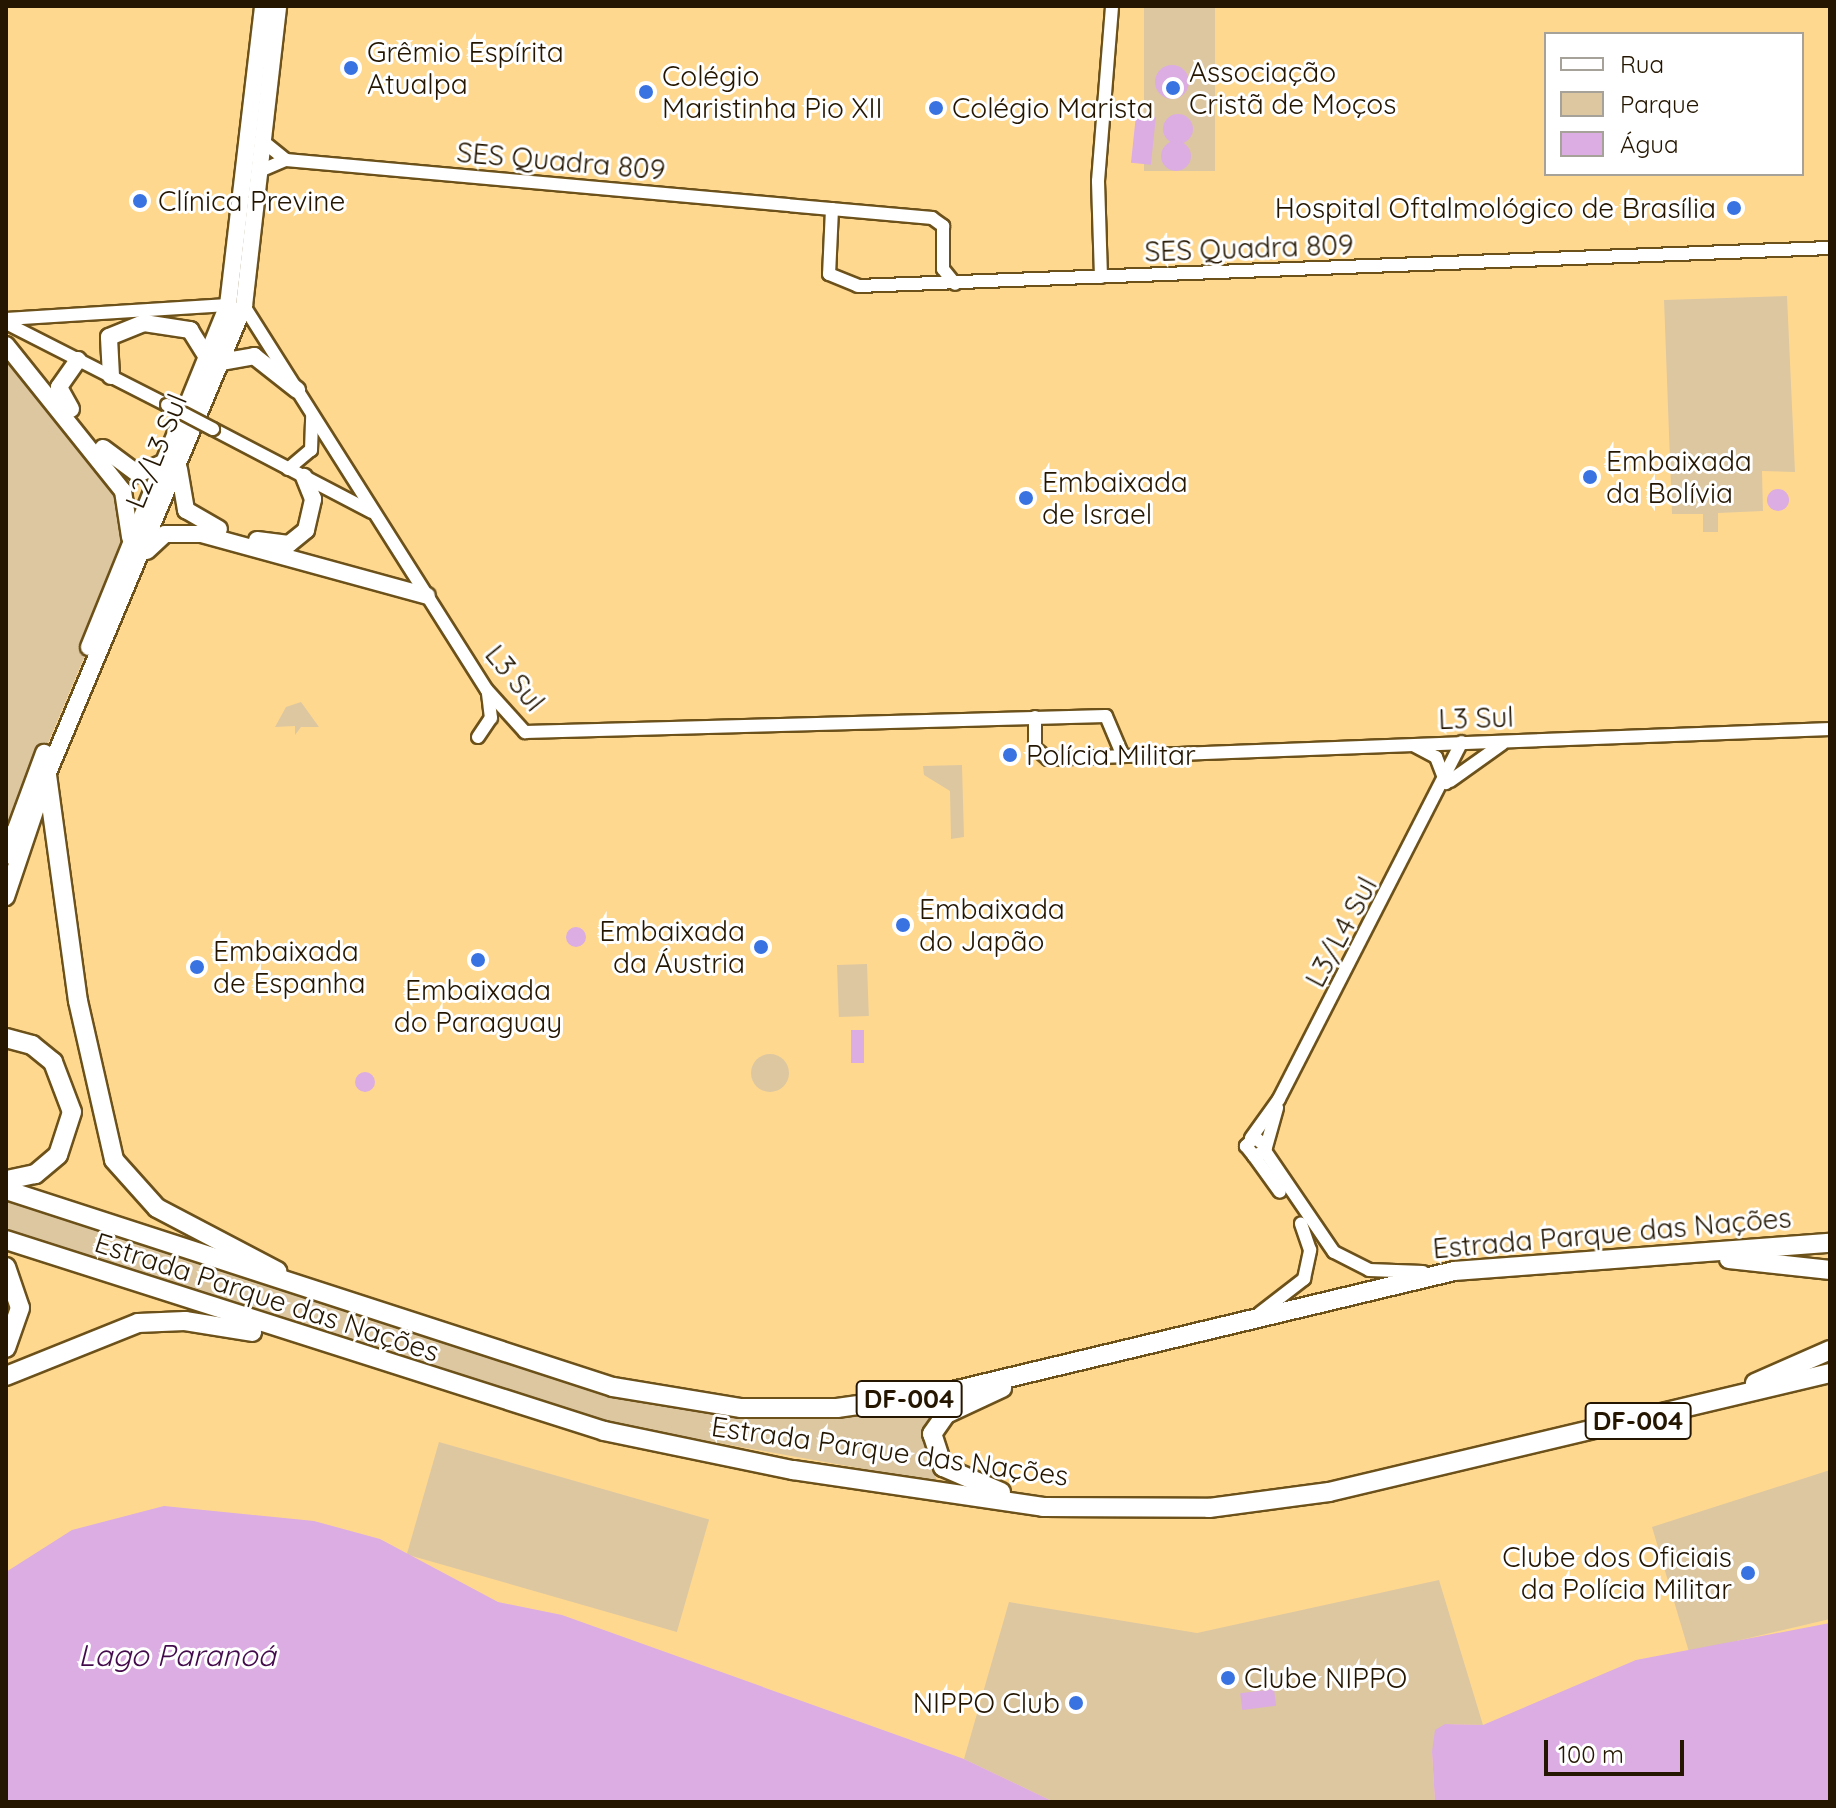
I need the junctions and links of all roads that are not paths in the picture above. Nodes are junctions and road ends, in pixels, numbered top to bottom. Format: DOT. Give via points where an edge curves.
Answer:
graph roads {
  1 [pos="263,6"];
  2 [pos="278,6"];
  3 [pos="1114,9"];
  4 [pos="265,143"];
  5 [pos="286,160"];
  6 [pos="262,170"];
  7 [pos="832,209"];
  8 [pos="1830,248"];
  9 [pos="943,269"];
  10 [pos="1101,277"];
  11 [pos="955,284"];
  12 [pos="928,285"];
  13 [pos="236,306"];
  14 [pos="6,321"];
  15 [pos="6,345"];
  16 [pos="78,360"];
  17 [pos="215,361"];
  18 [pos="111,376"];
  19 [pos="297,390"];
  20 [pos="312,413"];
  21 [pos="172,465"];
  22 [pos="288,469"];
  23 [pos="304,477"];
  24 [pos="375,514"];
  25 [pos="132,559"];
  26 [pos="427,596"];
  27 [pos="487,690"];
  28 [pos="1035,717"];
  29 [pos="1830,729"];
  30 [pos="478,737"];
  31 [pos="1508,741"];
  32 [pos="1462,742"];
  33 [pos="1476,742"];
  34 [pos="1412,745"];
  35 [pos="1118,754"];
  36 [pos="47,775"];
  37 [pos="1447,784"];
  38 [pos="10,840"];
  39 [pos="6,856"];
  40 [pos="6,897"];
  41 [pos="6,1038"];
  42 [pos="1279,1099"];
  43 [pos="1262,1151"];
  44 [pos="6,1180"];
  45 [pos="6,1190"];
  46 [pos="6,1240"];
  47 [pos="1830,1243"];
  48 [pos="1697,1253"];
  49 [pos="6,1267"];
  50 [pos="1830,1270"];
  51 [pos="1454,1271"];
  52 [pos="307,1290"];
  53 [pos="1259,1314"];
  54 [pos="322,1346"];
  55 [pos="6,1348"];
  56 [pos="1830,1350"];
  57 [pos="1041,1370"];
  58 [pos="1830,1373"];
  59 [pos="6,1376"];
  60 [pos="1720,1399"];
  61 [pos="1043,1507"];
  1 -- 13 [label="main road, L2/L3 Sul"];
  2 -- 4 [label="main road, L2/L3 Sul"];
  3 -- 10 [label="street" via="1098,181"];
  4 -- 5 [label="street"];
  4 -- 6 [label="main road, L2/L3 Sul"];
  5 -- 6 [label="street, SES Quadra 809"];
  5 -- 7 [label="street, SES Quadra 809"];
  6 -- 13 [label="main road, L2/L3 Sul"];
  7 -- 9 [label="street, SES Quadra 809" via="938,220"];
  7 -- 12 [label="street, SES Quadra 809" via="833,280"];
  8 -- 10 [label="street, SES Quadra 809"];
  9 -- 11 [label="street"];
  9 -- 12 [label="street"];
  10 -- 11 [label="street, SES Quadra 809"];
  11 -- 12 [label="street, SES Quadra 809"];
  13 -- 14 [label="street"];
  13 -- 17 [label="main road, L2/L3 Sul"];
  13 -- 19 [label="street, L3 Sul"];
  14 -- 16 [label="street"];
  15 -- 25 [label="main road" via="123,491 131,518"];
  16 -- 18 [label="street"];
  16 -- 21 [label="main road" via="59,387 105,450 138,474"];
  17 -- 18 [label="main road" via="190,330 144,323 109,337"];
  17 -- 19 [label="main road" via="254,356"];
  17 -- 21 [label="main road, L2/L3 Sul"];
  18 -- 22 [label="street, bridge"];
  19 -- 20 [label="street, L3 Sul"];
  20 -- 22 [label="street" via="311,450"];
  20 -- 24 [label="street, L3 Sul"];
  21 -- 23 [label="main road" via="183,503 194,519 275,544 306,530 313,499"];
  21 -- 25 [label="main road, L2/L3 Sul"];
  22 -- 23 [label="street"];
  23 -- 24 [label="street"];
  24 -- 26 [label="street, L3 Sul"];
  25 -- 26 [label="main road" via="165,534 190,533"];
  25 -- 36 [label="main road, L2/L3 Sul"];
  25 -- 38 [label="main road, L2/L3 Sul"];
  26 -- 27 [label="street, L3 Sul"];
  27 -- 28 [label="street, L3 Sul" via="525,732 551,736"];
  27 -- 30 [label="street" via="491,718"];
  28 -- 35 [label="street, L3 Sul" via="1106,716"];
  28 -- 35 [label="street, L3 Sul" via="1040,756"];
  29 -- 31 [label="street, L3 Sul"];
  31 -- 33 [label="street, L3 Sul"];
  31 -- 37 [label="street"];
  32 -- 33 [label="street, L3 Sul"];
  32 -- 34 [label="street, L3 Sul"];
  32 -- 37 [label="street, L3/L4 Sul"];
  33 -- 37 [label="street, L3/L4 Sul"];
  34 -- 35 [label="street, L3 Sul"];
  34 -- 37 [label="street" via="1436,757"];
  36 -- 40 [label="main road, L2/L3 Sul"];
  36 -- 52 [label="highway" via="78,1001 114,1160 157,1208"];
  37 -- 42 [label="street, L3/L4 Sul"];
  38 -- 39 [label="main road, L2/L3 Sul"];
  41 -- 44 [label="highway" via="32,1045 53,1062 72,1112 58,1155 35,1174"];
  42 -- 43 [label="street, L3/L4 Sul"];
  42 -- 43 [label="street, L3/L4 Sul" via="1251,1138"];
  43 -- 51 [label="street" via="1302,1216 1344,1260 1379,1272"];
  43 -- 53 [label="street" via="1310,1250 1304,1279"];
  45 -- 52 [label="highway, Estrada Parque das Nações / DF-004"];
  46 -- 54 [label="highway, Estrada Parque das Nações / DF-004"];
  47 -- 48 [label="highway, Estrada Parque das Nações / DF-004"];
  48 -- 50 [label="highway"];
  48 -- 51 [label="highway, Estrada Parque das Nações / DF-004"];
  49 -- 55 [label="highway" via="20,1308"];
  51 -- 53 [label="highway, Estrada Parque das Nações / DF-004"];
  52 -- 57 [label="highway, Estrada Parque das Nações / DF-004" via="613,1387 741,1408 917,1398"];
  53 -- 57 [label="highway, Estrada Parque das Nações / DF-004"];
  54 -- 59 [label="highway" via="158,1320"];
  54 -- 61 [label="highway, Estrada Parque das Nações / DF-004" via="670,1446"];
  56 -- 60 [label="highway"];
  57 -- 61 [label="highway" via="946,1414 932,1434 943,1467"];
  58 -- 60 [label="highway, Estrada Parque das Nações / DF-004"];
  60 -- 61 [label="highway, Estrada Parque das Nações / DF-004" via="1259,1503"];
}
